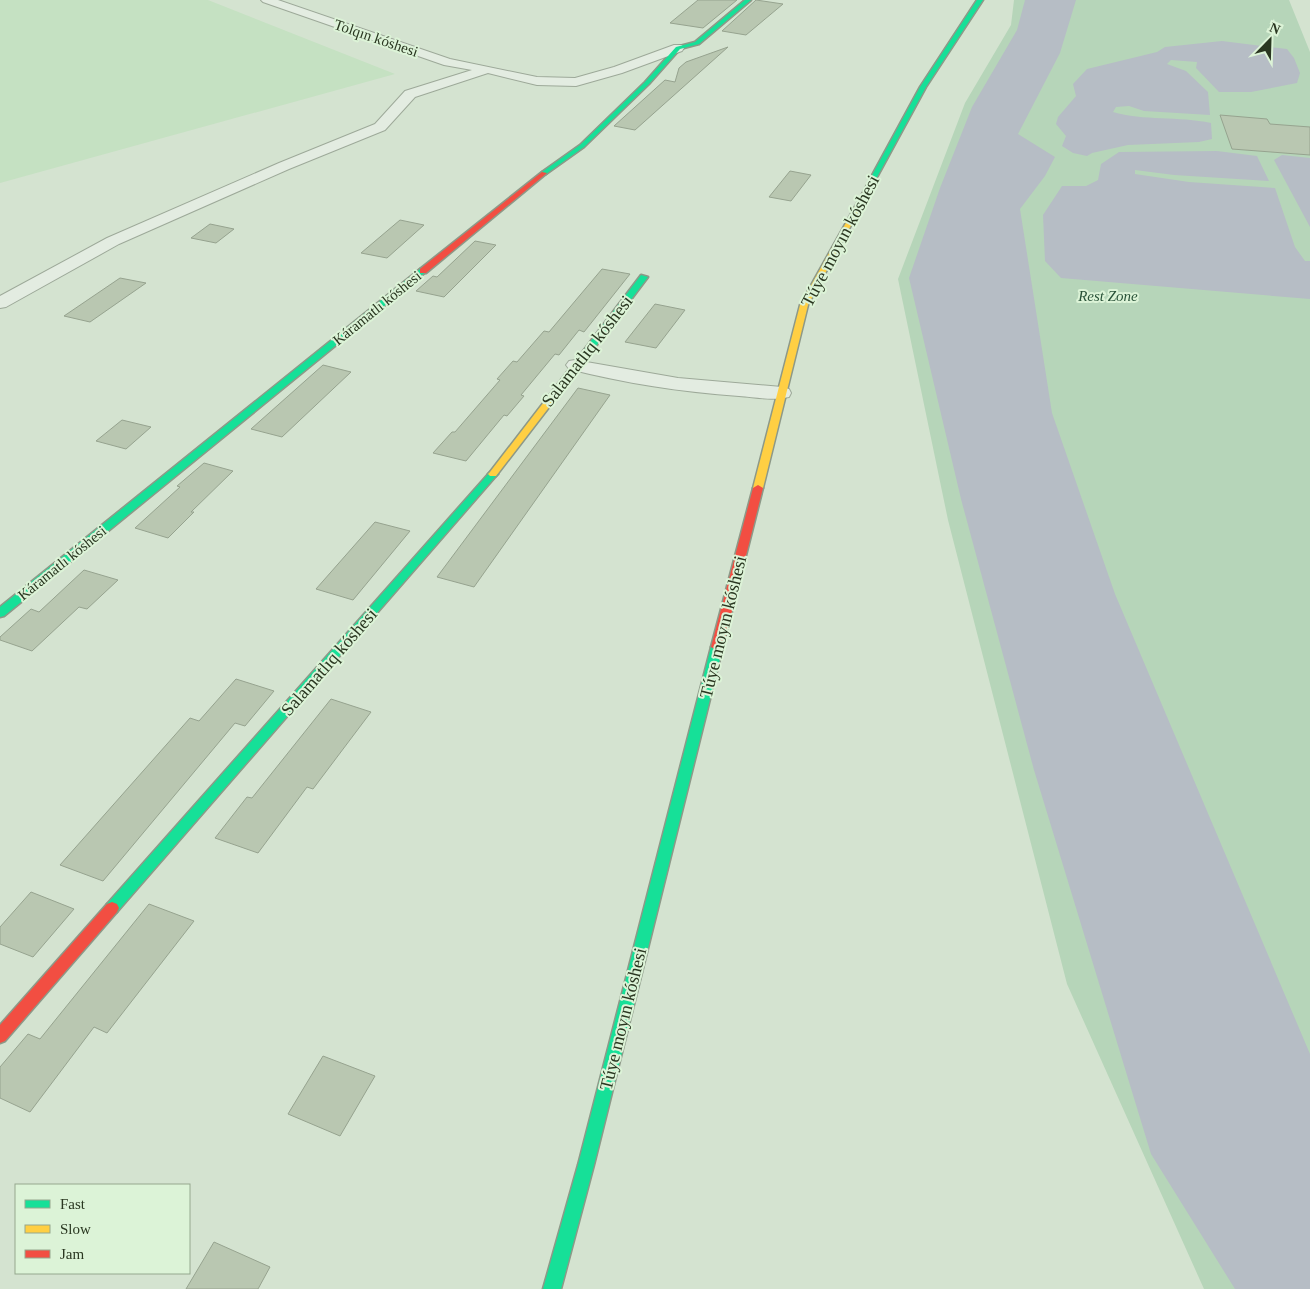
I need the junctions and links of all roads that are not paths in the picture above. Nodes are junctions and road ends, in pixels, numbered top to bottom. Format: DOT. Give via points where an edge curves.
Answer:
graph roads {
  1 [pos="267,0"];
  2 [pos="748,0"];
  3 [pos="980,0"];
  4 [pos="285,2"];
  5 [pos="678,48"];
  6 [pos="487,69"];
  7 [pos="644,277"];
  8 [pos="0,303"];
  9 [pos="576,365"];
  10 [pos="782,394"];
  11 [pos="0,613"];
  12 [pos="0,1036"];
  13 [pos="552,1289"];
  1 -- 4 [label="street, Tolqın kóshesi"];
  2 -- 5 [label="street, Káramatlı kóshesi" via="697,43"];
  3 -- 10 [label="street, Túye moyın kóshesi" via="923,87 804,305"];
  4 -- 6 [label="street, Tolqın kóshesi" via="448,62"];
  5 -- 6 [label="street" via="576,82 537,81"];
  5 -- 11 [label="street, Káramatlı kóshesi" via="582,146 548,170"];
  6 -- 8 [label="street" via="410,94 380,127 113,240"];
  7 -- 9 [label="street, Salamatlıq kóshesi"];
  9 -- 10 [label="street" via="641,379"];
  9 -- 12 [label="street, Salamatlıq kóshesi" via="480,491"];
  10 -- 13 [label="street, Túye moyın kóshesi" via="589,1156"];
}
